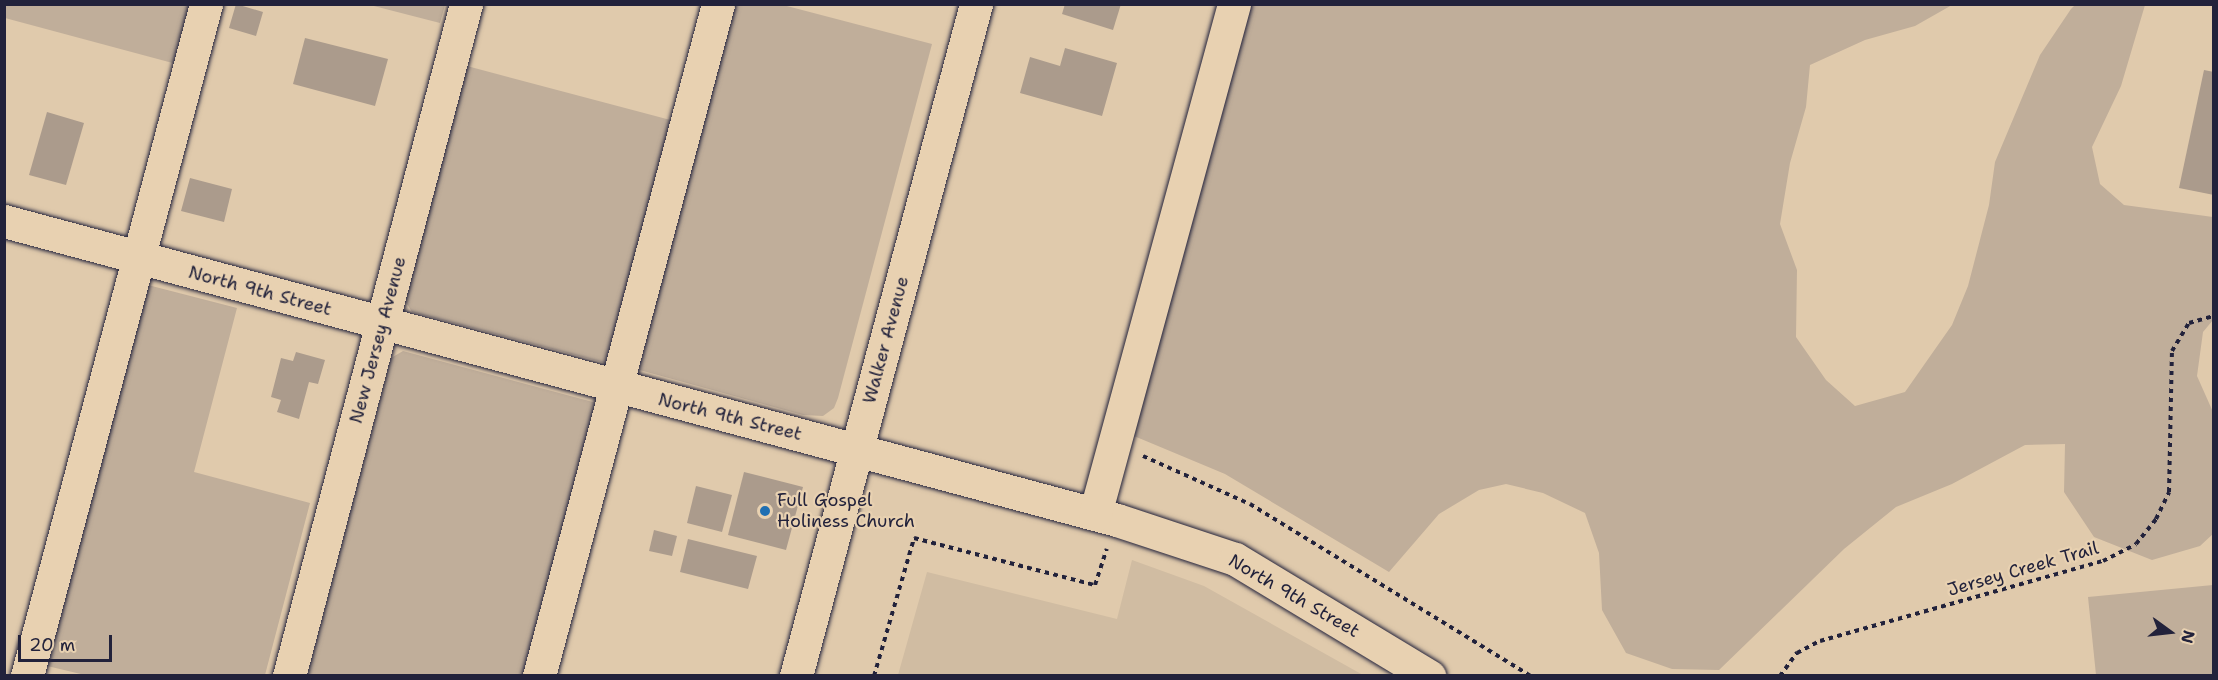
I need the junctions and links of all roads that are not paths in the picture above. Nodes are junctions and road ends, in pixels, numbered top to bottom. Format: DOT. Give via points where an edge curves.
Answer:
graph roads {
  1 [pos="206,4"];
  2 [pos="466,4"];
  3 [pos="718,4"];
  4 [pos="976,4"];
  5 [pos="1234,4"];
  6 [pos="4,221"];
  7 [pos="138,257"];
  8 [pos="382,324"];
  9 [pos="614,387"];
  10 [pos="857,450"];
  11 [pos="1095,514"];
  12 [pos="27,675"];
  13 [pos="289,675"];
  14 [pos="539,675"];
  15 [pos="796,675"];
  16 [pos="1429,675"];
  1 -- 7 [label="street"];
  2 -- 8 [label="street, New Jersey Avenue"];
  3 -- 9 [label="street"];
  4 -- 10 [label="street, Walker Avenue"];
  5 -- 11 [label="street"];
  6 -- 7 [label="street, North 9th Street"];
  7 -- 8 [label="street, North 9th Street"];
  7 -- 12 [label="street"];
  8 -- 9 [label="street, North 9th Street"];
  8 -- 13 [label="street, New Jersey Avenue"];
  9 -- 10 [label="street, North 9th Street"];
  9 -- 14 [label="street"];
  10 -- 11 [label="street, North 9th Street"];
  10 -- 15 [label="street, Walker Avenue"];
  11 -- 16 [label="street, North 9th Street" via="1235,559"];
}
